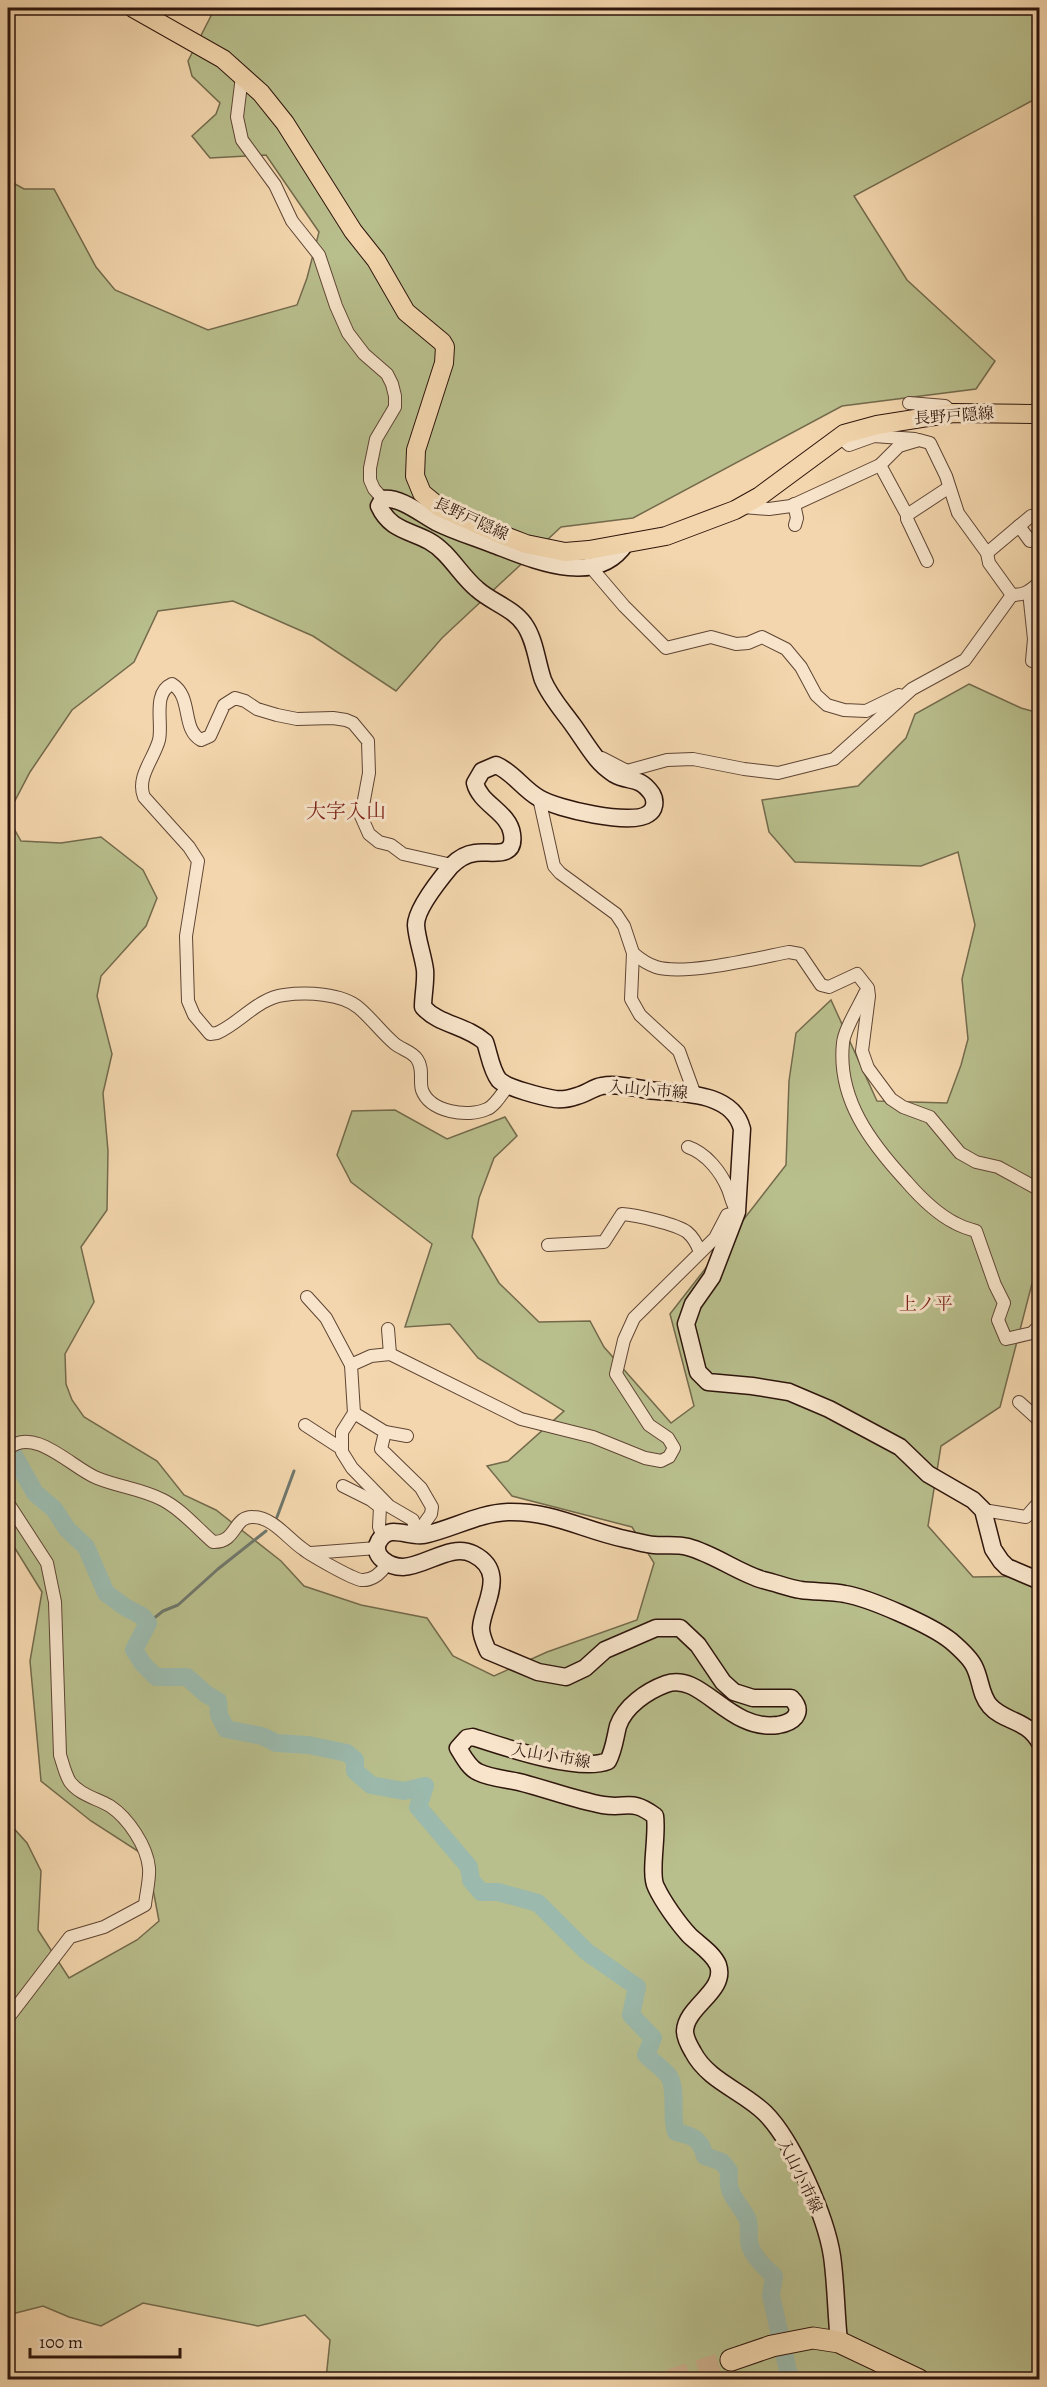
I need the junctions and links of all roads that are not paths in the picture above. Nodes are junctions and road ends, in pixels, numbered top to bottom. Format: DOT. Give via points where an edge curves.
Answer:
graph roads {
  1 [pos="133,8"];
  2 [pos="242,76"];
  3 [pos="909,403"];
  4 [pos="1040,412"];
  5 [pos="953,413"];
  6 [pos="840,437"];
  7 [pos="919,440"];
  8 [pos="880,465"];
  9 [pos="948,488"];
  10 [pos="383,499"];
  11 [pos="794,504"];
  12 [pos="743,507"];
  13 [pos="907,515"];
  14 [pos="1031,516"];
  15 [pos="795,525"];
  16 [pos="1019,526"];
  17 [pos="1040,540"];
  18 [pos="626,543"];
  19 [pos="987,553"];
  20 [pos="927,561"];
  21 [pos="589,566"];
  22 [pos="1040,582"];
  23 [pos="1029,592"];
  24 [pos="1012,595"];
  25 [pos="1032,661"];
  26 [pos="912,689"];
  27 [pos="598,760"];
  28 [pos="539,798"];
  29 [pos="452,865"];
  30 [pos="633,953"];
  31 [pos="868,988"];
  32 [pos="508,1086"];
  33 [pos="695,1095"];
  34 [pos="688,1147"];
  35 [pos="1040,1191"];
  36 [pos="736,1212"];
  37 [pos="548,1245"];
  38 [pos="700,1252"];
  39 [pos="307,1297"];
  40 [pos="1040,1315"];
  41 [pos="388,1329"];
  42 [pos="1037,1329"];
  43 [pos="390,1354"];
  44 [pos="351,1365"];
  45 [pos="1019,1402"];
  46 [pos="354,1413"];
  47 [pos="1040,1421"];
  48 [pos="306,1425"];
  49 [pos="385,1432"];
  50 [pos="407,1436"];
  51 [pos="8,1449"];
  52 [pos="342,1449"];
  53 [pos="343,1486"];
  54 [pos="1040,1501"];
  55 [pos="8,1503"];
  56 [pos="983,1510"];
  57 [pos="416,1535"];
  58 [pos="380,1542"];
  59 [pos="310,1553"];
  60 [pos="387,1564"];
  61 [pos="1040,1581"];
  62 [pos="1040,1743"];
  63 [pos="8,2018"];
  64 [pos="839,2342"];
  65 [pos="731,2360"];
  66 [pos="919,2379"];
  1 -- 2 [label="main road, 長野戸隠線" via="223,59"];
  2 -- 10 [label="street" via="237,117 242,140 275,185 292,221 319,255 348,333 392,384 395,407 376,440 370,468 370,480"];
  2 -- 18 [label="main road, 長野戸隠線" via="285,123 406,312 445,347 444,363 416,450 415,476 422,493 439,507 538,547 574,552"];
  3 -- 5 [label="street" via="945,406"];
  4 -- 5 [label="main road, 長野戸隠線"];
  5 -- 6 [label="main road, 長野戸隠線" via="877,425"];
  6 -- 7 [label="street" via="849,445 874,436"];
  6 -- 12 [label="main road, 長野戸隠線"];
  7 -- 8 [label="street" via="899,446"];
  7 -- 9 [label="street" via="930,442 935,450"];
  8 -- 11 [label="street"];
  8 -- 13 [label="street"];
  9 -- 13 [label="street"];
  9 -- 19 [label="street" via="958,513"];
  10 -- 21 [label="main road" via="392,498 439,524 537,561 564,568"];
  10 -- 27 [label="main road" via="379,506 383,516 404,532 429,541 477,590 525,625 544,681"];
  11 -- 12 [label="street"];
  11 -- 15 [label="street"];
  12 -- 18 [label="main road, 長野戸隠線" via="688,529"];
  13 -- 20 [label="street"];
  14 -- 16 [label="street"];
  16 -- 17 [label="street" via="1030,541 1037,537"];
  16 -- 19 [label="street"];
  18 -- 21 [label="main road" via="618,555"];
  19 -- 24 [label="street" via="989,563"];
  21 -- 26 [label="street" via="666,648 711,637 736,644 762,637 786,649 827,705 844,710 866,711"];
  22 -- 23 [label="street"];
  23 -- 24 [label="street"];
  23 -- 25 [label="street"];
  24 -- 26 [label="street" via="965,660"];
  26 -- 27 [label="street" via="834,759 778,773 693,759 667,760 627,771 602,758"];
  27 -- 28 [label="main road" via="615,775 645,785 654,797 650,813 637,819 598,815"];
  28 -- 29 [label="main road" via="505,769 496,765 482,771 475,783 477,790 507,821 511,842 498,854 478,852"];
  28 -- 30 [label="street" via="554,866 616,914"];
  29 -- 32 [label="main road" via="428,896 416,922 425,971 423,1007 431,1016 461,1027 485,1042 494,1071"];
  29 -- 32 [label="street" via="403,854 369,834 361,816 369,749 366,737 353,723 333,718 286,717 235,699 224,705 213,731 201,740 192,731 178,689 172,684 164,689 159,739 141,787 144,797 198,861 186,959 188,1001 204,1029 210,1034 217,1033 276,996 338,998 359,1008 395,1044 415,1056 425,1097 437,1106 469,1113 488,1109"];
  30 -- 31 [label="street" via="645,963 667,969 789,952 800,954 821,985 829,987 857,974"];
  30 -- 33 [label="street" via="630,992 634,1007 679,1051"];
  31 -- 35 [label="street" via="862,1051 868,1068 891,1100 930,1117 960,1153 975,1162 998,1167"];
  31 -- 42 [label="street" via="843,1040 843,1065 853,1106 865,1131 920,1196 953,1223 976,1232 1004,1303 998,1320 1006,1340 1032,1334"];
  32 -- 33 [label="main road, 入山小市線" via="556,1100 602,1086"];
  33 -- 36 [label="main road, 入山小市線" via="719,1102 740,1120"];
  34 -- 36 [label="street" via="709,1160 728,1188"];
  36 -- 38 [label="street" via="727,1215 715,1238"];
  36 -- 56 [label="main road, 入山小市線" via="712,1277 693,1305 686,1324 698,1372 708,1382 789,1392 829,1409 900,1446 928,1474"];
  37 -- 38 [label="street" via="604,1242 622,1214 685,1230"];
  38 -- 43 [label="street" via="634,1318 616,1374 649,1425 668,1437 674,1448 661,1461 593,1437 521,1419"];
  39 -- 44 [label="street" via="326,1318"];
  40 -- 42 [label="street"];
  41 -- 43 [label="street"];
  43 -- 44 [label="street" via="371,1356"];
  44 -- 46 [label="street"];
  45 -- 47 [label="street"];
  46 -- 49 [label="street"];
  46 -- 52 [label="street" via="342,1432"];
  48 -- 52 [label="street"];
  49 -- 50 [label="street"];
  49 -- 57 [label="street" via="381,1449 421,1488 432,1507"];
  51 -- 59 [label="street" via="18,1442 34,1442 96,1478 164,1500 213,1542 231,1536 240,1521 253,1516 270,1523"];
  52 -- 57 [label="street" via="352,1468 389,1506 413,1520"];
  53 -- 58 [label="street" via="380,1507"];
  54 -- 56 [label="street" via="1026,1517"];
  55 -- 63 [label="street" via="47,1563 51,1581 60,1755 65,1770 76,1788 112,1808 123,1819 143,1849 149,1869 145,1905 104,1927 70,1937"];
  56 -- 61 [label="main road" via="993,1549 1001,1561"];
  57 -- 58 [label="main road" via="387,1533"];
  57 -- 62 [label="main road" via="506,1512 546,1514 622,1539 687,1546 760,1579 801,1590 847,1594 920,1624 950,1641 974,1665 991,1707 1024,1725"];
  58 -- 59 [label="street"];
  58 -- 60 [label="main road" via="380,1557"];
  59 -- 60 [label="street" via="361,1580 375,1577"];
  60 -- 64 [label="main road, 入山小市線" via="404,1567 463,1551 474,1555 493,1580 481,1627 488,1651 538,1672 566,1677 585,1668 605,1650 656,1628 680,1629 698,1645 734,1692 753,1698 791,1698 796,1702 797,1715 792,1720 771,1726 751,1724 735,1717 694,1686 678,1682 642,1696 629,1708 619,1724 613,1752 608,1761 600,1764 515,1752 473,1737 458,1748 478,1772 593,1803 632,1804 655,1816 655,1886 679,1923 718,1964 715,1986 689,2017 685,2033 694,2054 708,2070 765,2113 790,2147 831,2254"];
  64 -- 65 [label="highway" via="813,2338"];
  64 -- 66 [label="highway"];
}
